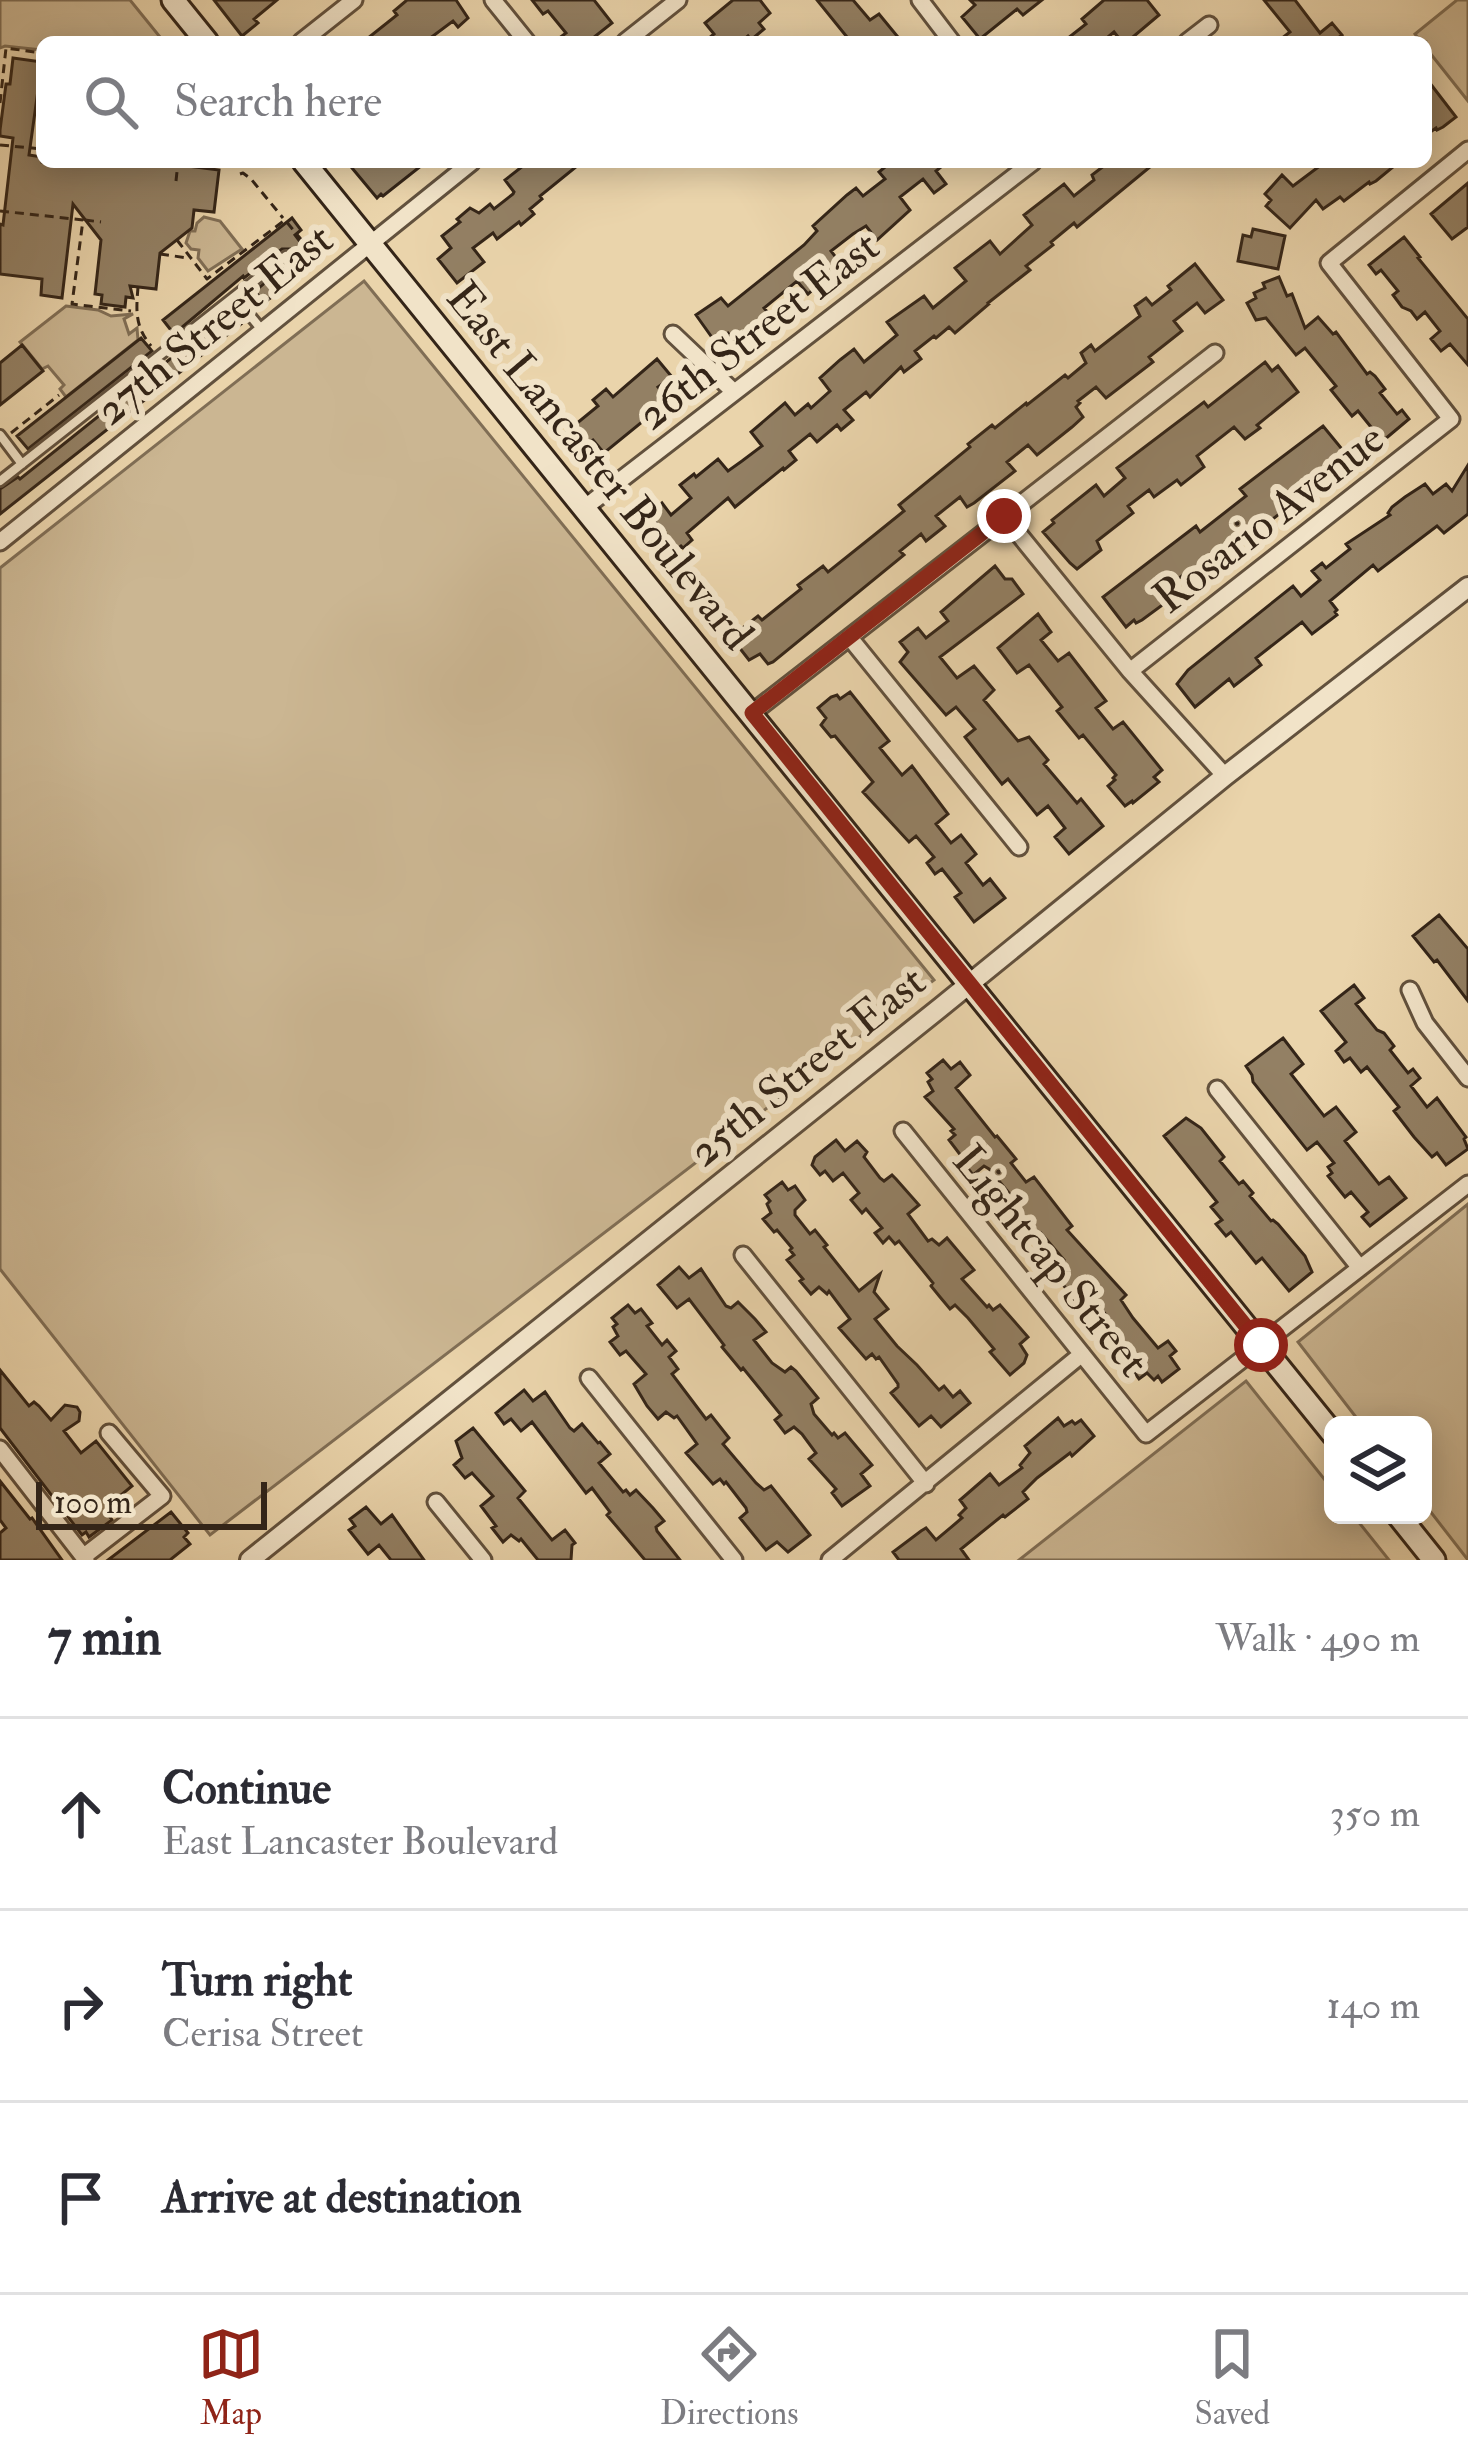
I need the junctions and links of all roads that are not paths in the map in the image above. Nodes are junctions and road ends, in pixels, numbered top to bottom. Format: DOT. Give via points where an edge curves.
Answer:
graph roads {
  1 [pos="173,0"];
  2 [pos="354,0"];
  3 [pos="493,0"];
  4 [pos="678,0"];
  5 [pos="920,0"];
  6 [pos="1209,25"];
  7 [pos="202,36"];
  8 [pos="309,36"];
  9 [pos="522,36"];
  10 [pos="633,36"];
  11 [pos="947,36"];
  12 [pos="1195,36"];
  13 [pos="1468,150"];
  14 [pos="309,168"];
  15 [pos="464,168"];
  16 [pos="1025,168"];
  17 [pos="370,243"];
  18 [pos="286,256"];
  19 [pos="235,297"];
  20 [pos="262,330"];
  21 [pos="673,334"];
  22 [pos="1215,353"];
  23 [pos="733,391"];
  24 [pos="2,437"];
  25 [pos="22,464"];
  26 [pos="0,481"];
  27 [pos="583,509"];
  28 [pos="1004,516"];
  29 [pos="0,542"];
  30 [pos="1468,587"];
  31 [pos="850,638"];
  32 [pos="1130,671"];
  33 [pos="752,713"];
  34 [pos="1225,776"];
  35 [pos="1019,847"];
  36 [pos="970,983"];
  37 [pos="1410,990"];
  38 [pos="1468,1078"];
  39 [pos="1217,1089"];
  40 [pos="903,1131"];
  41 [pos="1468,1184"];
  42 [pos="743,1255"];
  43 [pos="1360,1268"];
  44 [pos="1261,1345"];
  45 [pos="1082,1354"];
  46 [pos="589,1378"];
  47 [pos="1324,1423"];
  48 [pos="109,1432"];
  49 [pos="0,1448"];
  50 [pos="926,1484"];
  51 [pos="436,1502"];
  52 [pos="1405,1524"];
  53 [pos="84,1558"];
  54 [pos="250,1560"];
  55 [pos="483,1560"];
  56 [pos="734,1560"];
  57 [pos="830,1560"];
  58 [pos="1434,1560"];
  1 -- 7 [label="main road"];
  2 -- 8 [label="street"];
  3 -- 9 [label="street"];
  4 -- 10 [label="street"];
  5 -- 11 [label="street"];
  6 -- 12 [label="street"];
  13 -- 32 [label="street, Rosario Avenue" via="1329,263 1451,419"];
  14 -- 17 [label="main road, East Lancaster Boulevard"];
  15 -- 17 [label="street, 27th Street East"];
  16 -- 23 [label="street, 26th Street East"];
  17 -- 20 [label="street, 27th Street East"];
  17 -- 27 [label="main road, East Lancaster Boulevard"];
  18 -- 19 [label="lane"];
  19 -- 20 [label="lane"];
  19 -- 25 [label="lane"];
  20 -- 29 [label="street, 27th Street East"];
  21 -- 23 [label="street"];
  22 -- 28 [label="street"];
  23 -- 27 [label="street, 26th Street East"];
  24 -- 25 [label="lane"];
  25 -- 26 [label="lane"];
  27 -- 33 [label="main road, East Lancaster Boulevard"];
  28 -- 31 [label="street"];
  28 -- 32 [label="street"];
  30 -- 34 [label="street, 25th Street East"];
  31 -- 33 [label="street"];
  31 -- 35 [label="street"];
  32 -- 34 [label="street"];
  33 -- 36 [label="main road, East Lancaster Boulevard"];
  34 -- 36 [label="street, 25th Street East"];
  36 -- 44 [label="main road, East Lancaster Boulevard"];
  36 -- 54 [label="street, 25th Street East"];
  37 -- 38 [label="street"];
  39 -- 43 [label="street"];
  40 -- 45 [label="street, Lightcap Street"];
  41 -- 43 [label="street"];
  42 -- 50 [label="street"];
  43 -- 44 [label="street"];
  44 -- 45 [label="street, Lightcap Street" via="1146,1434"];
  44 -- 47 [label="main road, East Lancaster Boulevard"];
  45 -- 50 [label="street"];
  46 -- 56 [label="street"];
  48 -- 53 [label="street" via="162,1496"];
  49 -- 53 [label="street"];
  50 -- 57 [label="street"];
  51 -- 55 [label="street"];
  52 -- 58 [label="main road"];
}
